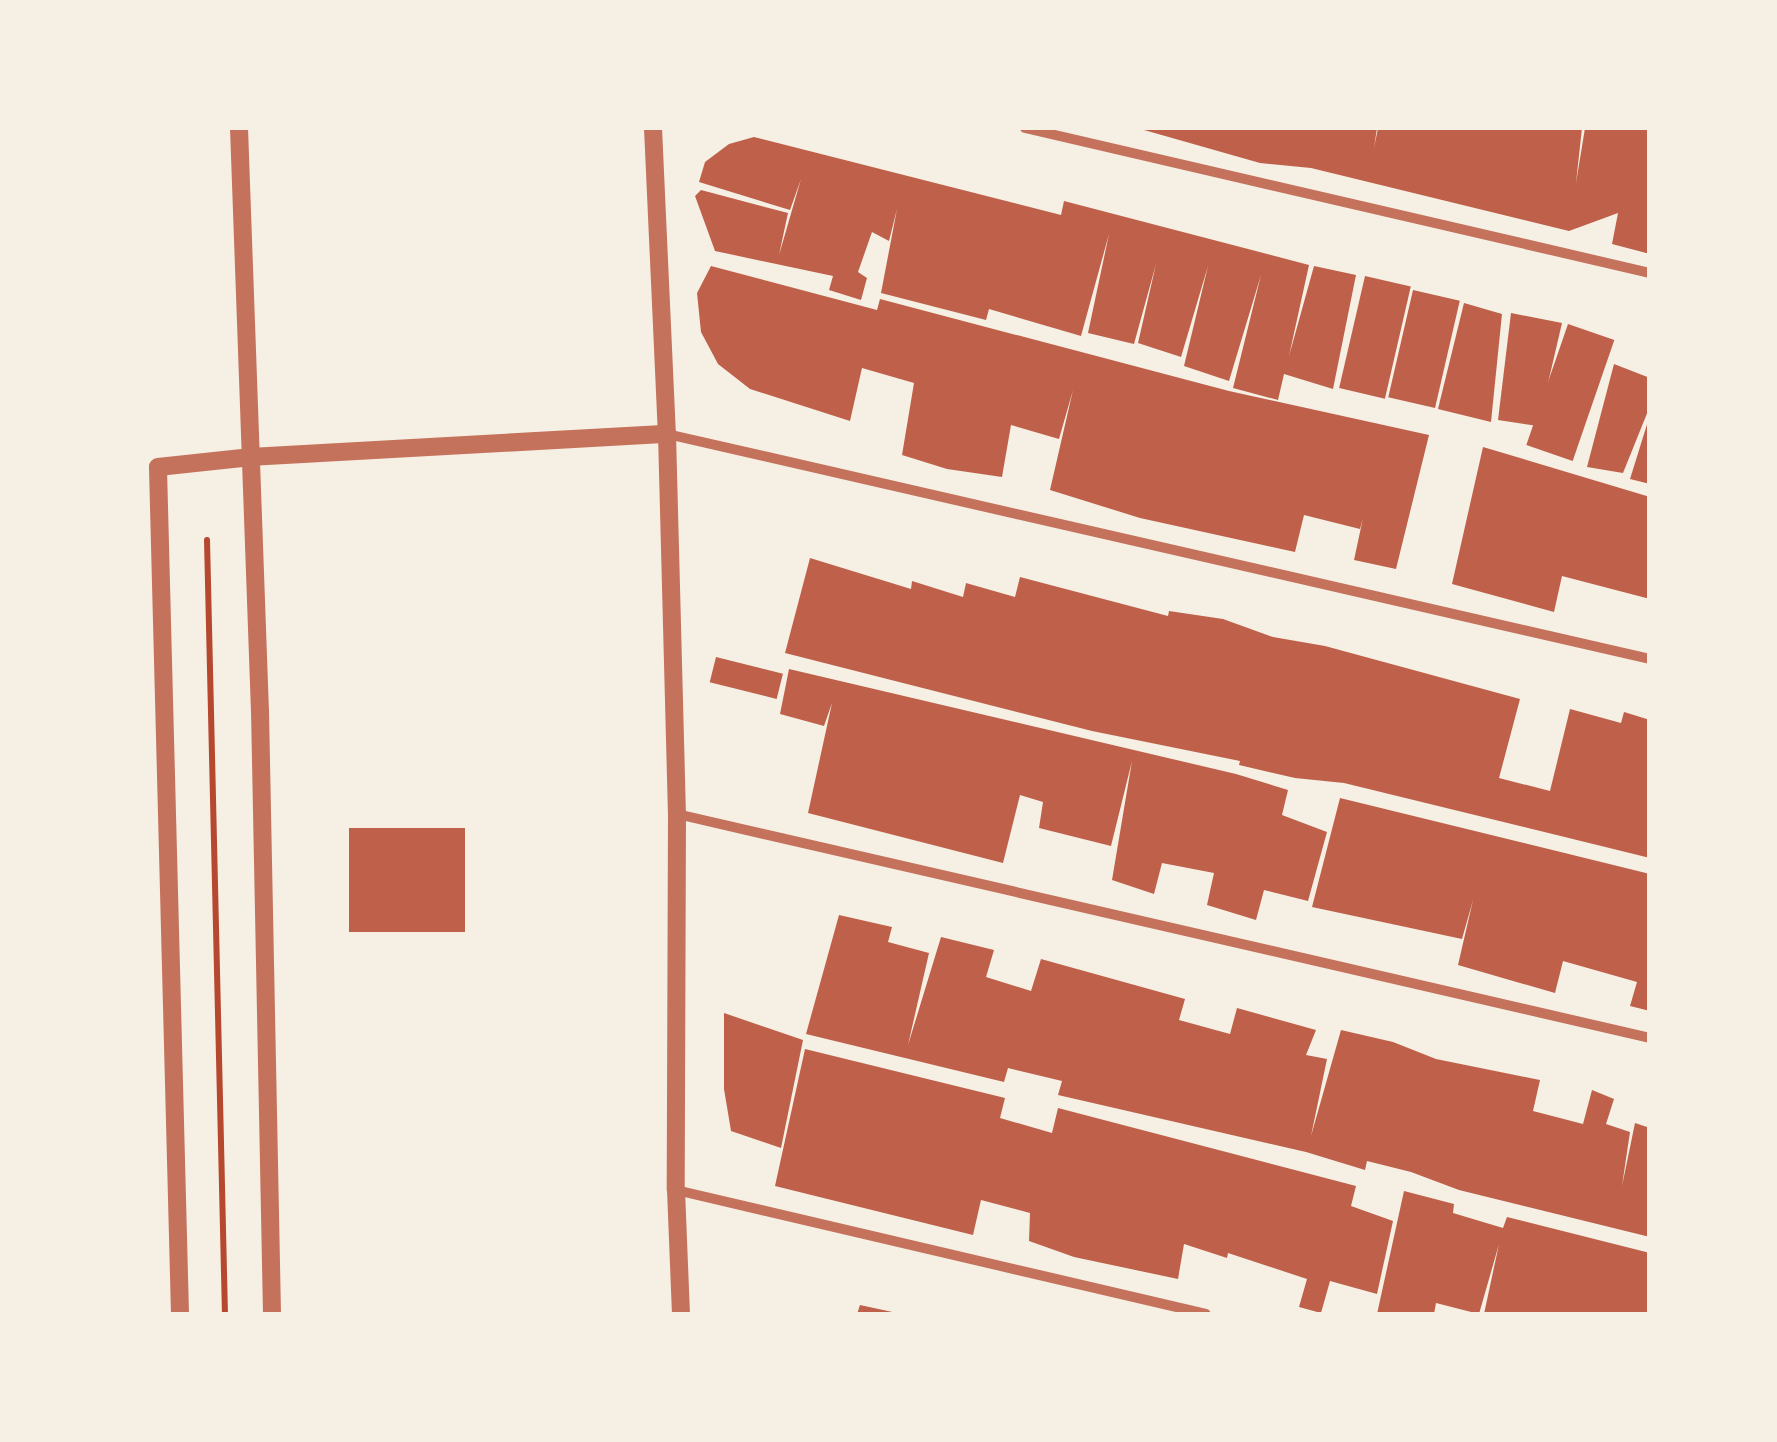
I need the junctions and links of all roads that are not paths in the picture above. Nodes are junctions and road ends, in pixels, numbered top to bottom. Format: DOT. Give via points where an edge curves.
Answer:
graph roads {
  1 [pos="239,128"];
  2 [pos="652,128"];
  3 [pos="1025,128"];
  4 [pos="1650,273"];
  5 [pos="667,434"];
  6 [pos="251,457"];
  7 [pos="1650,659"];
  8 [pos="677,814"];
  9 [pos="1650,1038"];
  10 [pos="676,1190"];
  11 [pos="180,1314"];
  12 [pos="272,1314"];
  13 [pos="681,1314"];
  14 [pos="1206,1314"];
  1 -- 6 [label="street"];
  2 -- 5 [label="street"];
  3 -- 4 [label="street"];
  5 -- 6 [label="street"];
  5 -- 7 [label="street"];
  5 -- 8 [label="street"];
  6 -- 11 [label="street" via="158,467"];
  6 -- 12 [label="street"];
  8 -- 9 [label="street"];
  8 -- 10 [label="street"];
  10 -- 13 [label="street"];
  10 -- 14 [label="street"];
}
